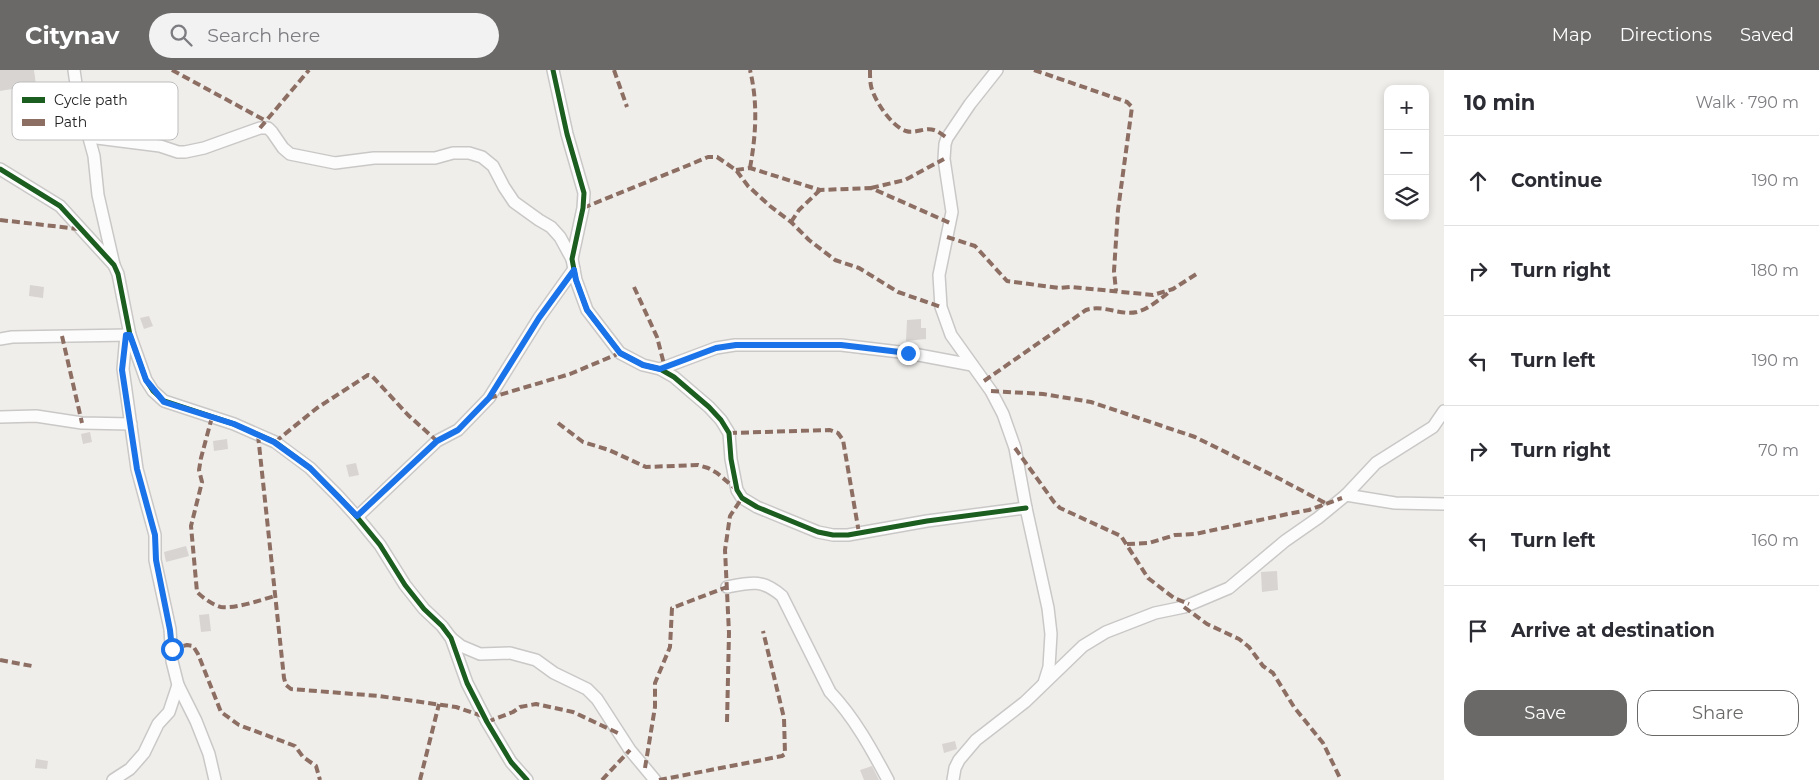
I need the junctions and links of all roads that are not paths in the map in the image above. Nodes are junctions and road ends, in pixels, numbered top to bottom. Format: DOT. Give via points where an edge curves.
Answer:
graph roads {
  1 [pos="553,70"];
  2 [pos="997,70"];
  3 [pos="90,140"];
  4 [pos="113,140"];
  5 [pos="0,169"];
  6 [pos="573,264"];
  7 [pos="114,266"];
  8 [pos="128,335"];
  9 [pos="0,338"];
  10 [pos="972,365"];
  11 [pos="660,369"];
  12 [pos="1444,412"];
  13 [pos="0,417"];
  14 [pos="131,424"];
  15 [pos="1346,495"];
  16 [pos="1444,504"];
  17 [pos="1026,508"];
  18 [pos="357,516"];
  19 [pos="728,587"];
  20 [pos="451,638"];
  21 [pos="1044,682"];
  22 [pos="178,684"];
  23 [pos="113,780"];
  24 [pos="215,780"];
  25 [pos="526,780"];
  26 [pos="655,780"];
  27 [pos="888,780"];
  28 [pos="953,780"];
  1 -- 6 [label="street" via="584,193"];
  2 -- 10 [label="street" via="970,104 945,144 944,160 952,212 940,275 941,307 952,335"];
  3 -- 7 [label="street"];
  4 -- 6 [label="street" via="185,152 268,128 290,154 335,163 470,153 493,166 514,202 551,227 560,237"];
  5 -- 7 [label="street" via="60,206"];
  6 -- 11 [label="street" via="587,310 620,353 643,365"];
  6 -- 18 [label="street" via="489,398 458,430 437,441"];
  7 -- 8 [label="street"];
  8 -- 9 [label="street"];
  8 -- 14 [label="street" via="122,370"];
  8 -- 18 [label="street" via="146,380 164,402 234,424 274,442 310,468"];
  10 -- 11 [label="street" via="841,345 736,345 716,348"];
  10 -- 17 [label="street" via="991,390 1003,414 1015,448"];
  11 -- 17 [label="street" via="674,377 721,420 729,433 737,490 742,498 818,532 848,535"];
  12 -- 15 [label="street" via="1425,433 1376,462"];
  13 -- 14 [label="street" via="36,416 82,423"];
  14 -- 22 [label="street" via="137,469 155,535 156,560"];
  15 -- 16 [label="street" via="1395,504"];
  15 -- 21 [label="street" via="1229,588 1184,607 1155,613 1102,634 1083,646"];
  17 -- 21 [label="street" via="1048,608 1049,667"];
  18 -- 20 [label="street" via="424,609"];
  19 -- 27 [label="street" via="753,582 772,588 782,596 830,692 841,704"];
  20 -- 25 [label="street" via="467,683 487,722"];
  20 -- 26 [label="street" via="480,654 510,653 536,660 587,689"];
  21 -- 28 [label="street" via="1025,702 976,740 959,760"];
  22 -- 23 [label="street" via="168,712 158,724 144,753 130,769"];
  22 -- 24 [label="street" via="209,754"];
}
